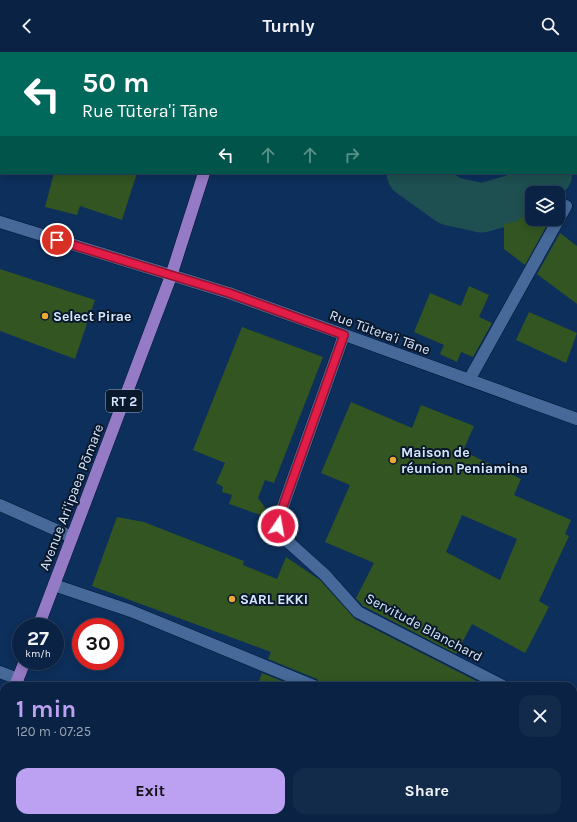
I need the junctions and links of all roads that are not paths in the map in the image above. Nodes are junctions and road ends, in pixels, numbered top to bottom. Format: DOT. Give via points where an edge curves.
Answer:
graph roads {
  1 [pos="204,174"];
  2 [pos="566,206"];
  3 [pos="0,222"];
  4 [pos="171,276"];
  5 [pos="344,335"];
  6 [pos="469,380"];
  7 [pos="577,419"];
  8 [pos="0,505"];
  9 [pos="72,537"];
  10 [pos="54,585"];
  11 [pos="41,618"];
  12 [pos="22,670"];
  13 [pos="0,672"];
  14 [pos="15,682"];
  15 [pos="17,682"];
  16 [pos="304,682"];
  17 [pos="495,682"];
  1 -- 4 [label="main road, Avenue Ari'ipaea Pōmare / RT 2"];
  2 -- 6 [label="street"];
  3 -- 4 [label="street, Rue Tūtera'i Tāne"];
  4 -- 5 [label="street, Rue Tūtera'i Tāne" via="229,293"];
  4 -- 9 [label="main road, Avenue Ari'ipaea Pōmare / RT 2"];
  5 -- 6 [label="street, Rue Tūtera'i Tāne"];
  5 -- 17 [label="street, Servitude Blanchard" via="278,526 285,539 319,570 358,612"];
  6 -- 7 [label="street, Rue Tūtera'i Tāne"];
  8 -- 9 [label="street"];
  9 -- 10 [label="main road, Avenue Ari'ipaea Pōmare / RT 2"];
  10 -- 11 [label="main road, Avenue Ari'ipaea Pōmare / RT 2"];
  10 -- 16 [label="street" via="131,611"];
  12 -- 15 [label="main road"];
  13 -- 14 [label="street"];
}
